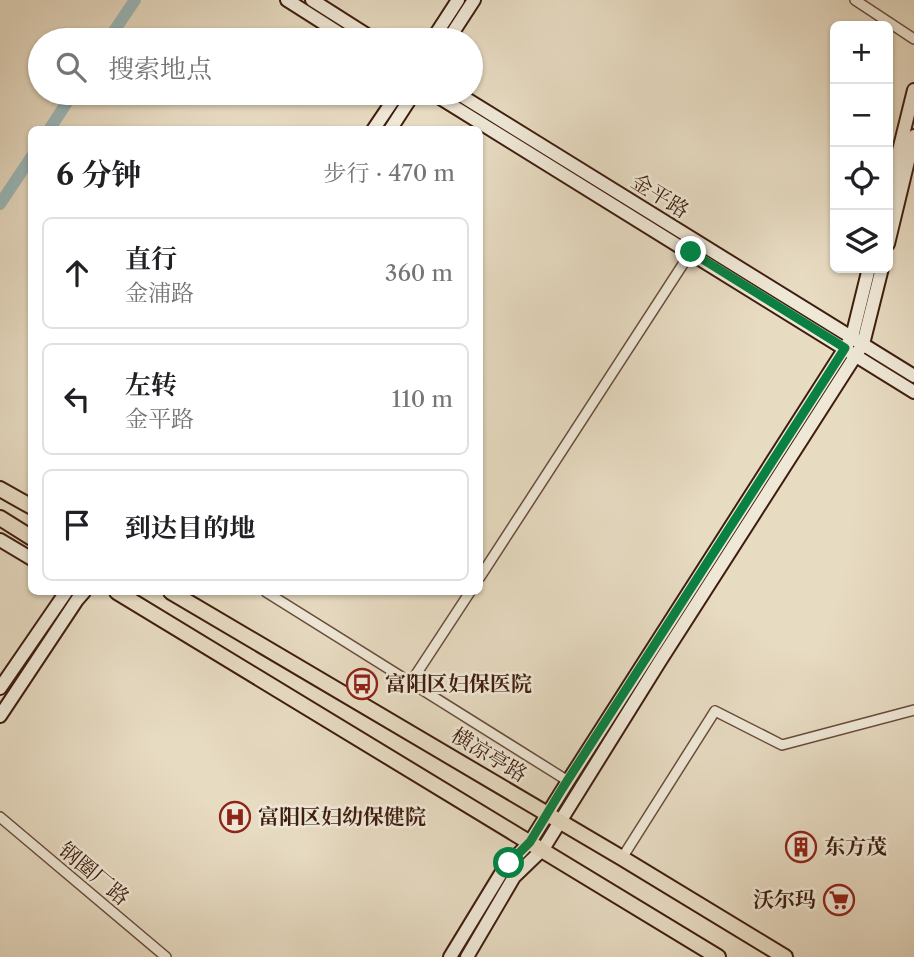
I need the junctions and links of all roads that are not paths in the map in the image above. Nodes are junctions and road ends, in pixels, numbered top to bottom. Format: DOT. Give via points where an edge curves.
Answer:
graph roads {
  1 [pos="287,0"];
  2 [pos="312,0"];
  3 [pos="458,0"];
  4 [pos="474,0"];
  5 [pos="855,0"];
  6 [pos="330,28"];
  7 [pos="355,28"];
  8 [pos="440,28"];
  9 [pos="456,28"];
  10 [pos="914,39"];
  11 [pos="914,90"];
  12 [pos="390,105"];
  13 [pos="406,105"];
  14 [pos="452,105"];
  15 [pos="475,105"];
  16 [pos="376,126"];
  17 [pos="393,126"];
  18 [pos="914,136"];
  19 [pos="893,175"];
  20 [pos="893,223"];
  21 [pos="694,247"];
  22 [pos="868,273"];
  23 [pos="880,273"];
  24 [pos="854,346"];
  25 [pos="914,376"];
  26 [pos="914,392"];
  27 [pos="0,489"];
  28 [pos="28,505"];
  29 [pos="0,519"];
  30 [pos="28,536"];
  31 [pos="0,540"];
  32 [pos="28,557"];
  33 [pos="483,572"];
  34 [pos="64,595"];
  35 [pos="81,595"];
  36 [pos="122,595"];
  37 [pos="177,595"];
  38 [pos="271,595"];
  39 [pos="468,595"];
  40 [pos="411,682"];
  41 [pos="0,688"];
  42 [pos="914,710"];
  43 [pos="0,716"];
  44 [pos="568,781"];
  45 [pos="547,814"];
  46 [pos="0,817"];
  47 [pos="560,822"];
  48 [pos="537,846"];
  49 [pos="622,858"];
  50 [pos="166,957"];
  51 [pos="450,957"];
  52 [pos="467,957"];
  53 [pos="718,957"];
  54 [pos="785,957"];
  1 -- 6 [label="street"];
  2 -- 7 [label="street"];
  3 -- 8 [label="street"];
  4 -- 9 [label="street"];
  5 -- 10 [label="street"];
  11 -- 19 [label="street"];
  12 -- 16 [label="street"];
  13 -- 17 [label="street"];
  14 -- 21 [label="street, 金平路"];
  15 -- 21 [label="street, 金平路"];
  18 -- 20 [label="street"];
  21 -- 24 [label="street, 金平路"];
  21 -- 33 [label="street"];
  22 -- 24 [label="street"];
  23 -- 24 [label="street"];
  24 -- 25 [label="street, 金平路"];
  24 -- 26 [label="street"];
  24 -- 44 [label="street"];
  24 -- 47 [label="street"];
  27 -- 28 [label="main road"];
  29 -- 30 [label="main road"];
  31 -- 32 [label="street"];
  34 -- 41 [label="street"];
  35 -- 43 [label="street"];
  36 -- 48 [label="main road"];
  37 -- 45 [label="main road, 横凉亭路"];
  38 -- 40 [label="street"];
  39 -- 40 [label="street"];
  40 -- 44 [label="street"];
  42 -- 49 [label="street" via="782,745 715,711"];
  44 -- 45 [label="street"];
  45 -- 47 [label="main road, 横凉亭路"];
  45 -- 48 [label="street"];
  46 -- 50 [label="street, 钢圈厂路"];
  47 -- 48 [label="street"];
  47 -- 49 [label="main road, 横凉亭路"];
  48 -- 51 [label="street" via="502,870"];
  48 -- 52 [label="street"];
  48 -- 53 [label="main road"];
  49 -- 54 [label="main road, 横凉亭路"];
}
